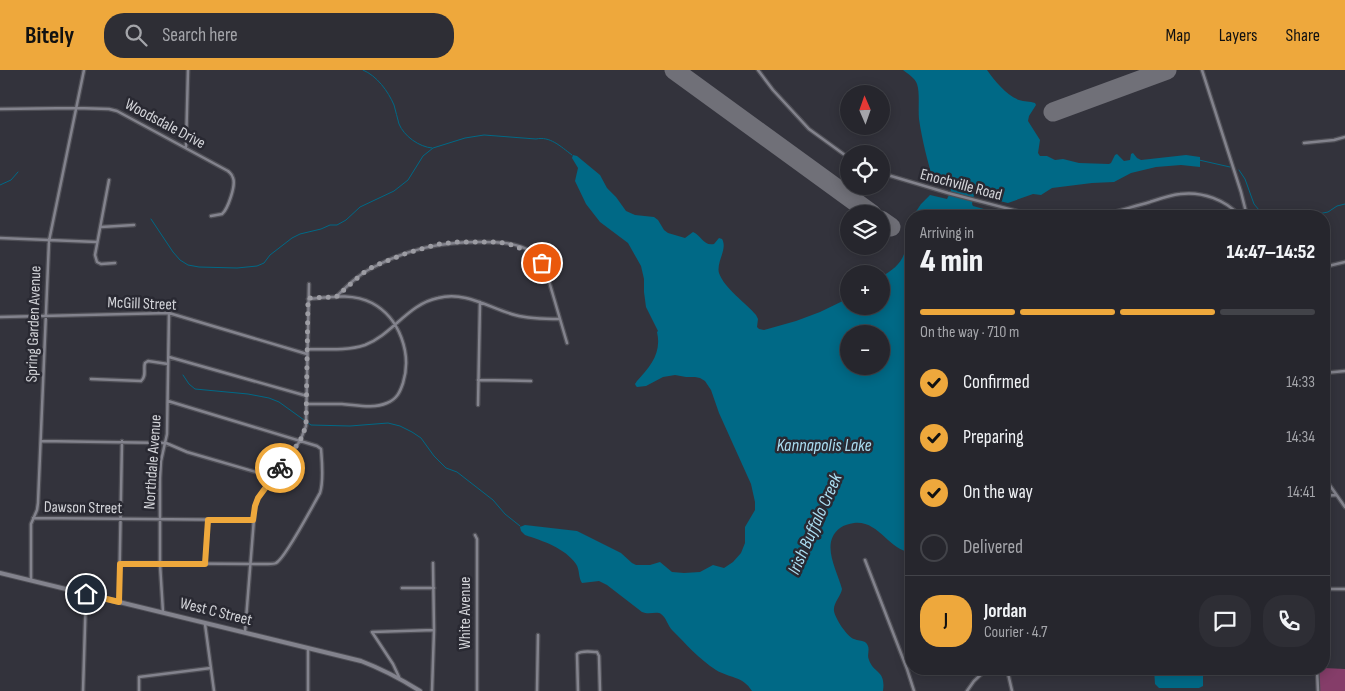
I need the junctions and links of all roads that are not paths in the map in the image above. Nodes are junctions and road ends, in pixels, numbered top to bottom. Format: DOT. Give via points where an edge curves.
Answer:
graph roads {
  1 [pos="84,70"];
  2 [pos="188,70"];
  3 [pos="758,70"];
  4 [pos="1202,70"];
  5 [pos="76,108"];
  6 [pos="0,109"];
  7 [pos="1345,137"];
  8 [pos="1304,143"];
  9 [pos="186,147"];
  10 [pos="840,151"];
  11 [pos="890,177"];
  12 [pos="109,180"];
  13 [pos="1012,210"];
  14 [pos="1121,210"];
  15 [pos="1233,210"];
  16 [pos="1246,210"];
  17 [pos="212,216"];
  18 [pos="134,225"];
  19 [pos="100,227"];
  20 [pos="0,238"];
  21 [pos="49,241"];
  22 [pos="97,242"];
  23 [pos="1345,262"];
  24 [pos="115,264"];
  25 [pos="1330,266"];
  26 [pos="309,284"];
  27 [pos="336,297"];
  28 [pos="308,298"];
  29 [pos="480,302"];
  30 [pos="170,314"];
  31 [pos="46,316"];
  32 [pos="0,317"];
  33 [pos="560,319"];
  34 [pos="395,324"];
  35 [pos="567,343"];
  36 [pos="307,349"];
  37 [pos="307,354"];
  38 [pos="169,357"];
  39 [pos="168,364"];
  40 [pos="1345,371"];
  41 [pos="1330,372"];
  42 [pos="91,378"];
  43 [pos="478,380"];
  44 [pos="531,381"];
  45 [pos="307,396"];
  46 [pos="168,401"];
  47 [pos="307,404"];
  48 [pos="478,405"];
  49 [pos="41,441"];
  50 [pos="122,441"];
  51 [pos="300,441"];
  52 [pos="166,443"];
  53 [pos="273,477"];
  54 [pos="1330,486"];
  55 [pos="1336,495"];
  56 [pos="1330,496"];
  57 [pos="1345,507"];
  58 [pos="33,518"];
  59 [pos="120,520"];
  60 [pos="160,520"];
  61 [pos="208,520"];
  62 [pos="253,520"];
  63 [pos="475,535"];
  64 [pos="865,560"];
  65 [pos="433,563"];
  66 [pos="120,564"];
  67 [pos="160,564"];
  68 [pos="205,564"];
  69 [pos="250,564"];
  70 [pos="0,573"];
  71 [pos="31,580"];
  72 [pos="402,588"];
  73 [pos="434,588"];
  74 [pos="1330,589"];
  75 [pos="1345,589"];
  76 [pos="86,594"];
  77 [pos="119,602"];
  78 [pos="163,612"];
  79 [pos="205,622"];
  80 [pos="434,630"];
  81 [pos="245,632"];
  82 [pos="538,635"];
  83 [pos="308,648"];
  84 [pos="905,663"];
  85 [pos="211,668"];
  86 [pos="909,675"];
  87 [pos="980,675"];
  88 [pos="1008,675"];
  89 [pos="1317,675"];
  90 [pos="399,677"];
  91 [pos="83,691"];
  92 [pos="139,691"];
  93 [pos="214,691"];
  94 [pos="308,691"];
  95 [pos="420,691"];
  96 [pos="432,691"];
  97 [pos="477,691"];
  98 [pos="537,691"];
  99 [pos="578,691"];
  100 [pos="600,691"];
  101 [pos="914,691"];
  102 [pos="968,691"];
  103 [pos="1012,691"];
  104 [pos="1318,691"];
  1 -- 5 [label="street, Spring Garden Avenue"];
  2 -- 9 [label="street"];
  3 -- 10 [label="street" via="809,129"];
  4 -- 16 [label="street"];
  5 -- 6 [label="street, Woodsdale Drive"];
  5 -- 9 [label="street, Woodsdale Drive" via="118,111"];
  5 -- 21 [label="street, Spring Garden Avenue"];
  7 -- 8 [label="street"];
  9 -- 17 [label="street, Woodsdale Drive" via="228,171 233,178 226,209 222,214"];
  11 -- 13 [label="street, Enochville Road"];
  12 -- 19 [label="street"];
  14 -- 15 [label="street" via="1162,198 1193,194 1218,200"];
  18 -- 19 [label="street"];
  19 -- 22 [label="street"];
  20 -- 21 [label="street"];
  21 -- 22 [label="street"];
  21 -- 31 [label="street, Spring Garden Avenue"];
  22 -- 24 [label="street" via="97,262"];
  23 -- 25 [label="street"];
  26 -- 28 [label="street"];
  27 -- 28 [label="street"];
  27 -- 33 [label="street" via="374,266 407,253 439,244 498,242 525,248 542,263"];
  27 -- 34 [label="street" via="352,297 371,303"];
  28 -- 36 [label="street"];
  29 -- 33 [label="street" via="527,318"];
  29 -- 34 [label="street" via="452,296 438,298 412,309"];
  29 -- 43 [label="street"];
  30 -- 31 [label="street, McGill Street"];
  30 -- 37 [label="street, McGill Street"];
  30 -- 38 [label="street, Northdale Avenue"];
  31 -- 32 [label="street, McGill Street"];
  31 -- 49 [label="street, Spring Garden Avenue"];
  33 -- 35 [label="street"];
  34 -- 36 [label="street" via="378,337 354,348"];
  34 -- 47 [label="street" via="406,356 404,379 396,398 379,406"];
  36 -- 37 [label="street"];
  37 -- 45 [label="street"];
  38 -- 39 [label="street, Northdale Avenue"];
  38 -- 45 [label="street"];
  39 -- 42 [label="street" via="146,362 141,381"];
  39 -- 46 [label="street, Northdale Avenue"];
  40 -- 41 [label="street"];
  43 -- 44 [label="street"];
  43 -- 48 [label="street"];
  45 -- 47 [label="street"];
  46 -- 51 [label="street"];
  46 -- 52 [label="street, Northdale Avenue"];
  47 -- 51 [label="street" via="306,426"];
  49 -- 50 [label="street"];
  49 -- 58 [label="street, Spring Garden Avenue" via="38,503"];
  50 -- 52 [label="street"];
  50 -- 59 [label="street"];
  51 -- 53 [label="street"];
  51 -- 69 [label="street" via="320,449 320,493 281,559 276,563"];
  52 -- 53 [label="street"];
  52 -- 60 [label="street, Northdale Avenue" via="160,469"];
  53 -- 62 [label="street" via="258,498"];
  54 -- 55 [label="street"];
  55 -- 56 [label="street"];
  55 -- 57 [label="street"];
  58 -- 59 [label="street, Dawson Street"];
  58 -- 71 [label="street, Spring Garden Avenue"];
  59 -- 60 [label="street, Dawson Street"];
  59 -- 66 [label="street"];
  60 -- 61 [label="street, Dawson Street"];
  60 -- 67 [label="street, Northdale Avenue"];
  61 -- 62 [label="street, Dawson Street"];
  61 -- 68 [label="street"];
  62 -- 69 [label="street"];
  63 -- 97 [label="street, White Avenue"];
  64 -- 84 [label="street"];
  65 -- 73 [label="street"];
  66 -- 67 [label="street"];
  66 -- 77 [label="street"];
  67 -- 68 [label="street"];
  67 -- 78 [label="street, Northdale Avenue"];
  68 -- 69 [label="street"];
  69 -- 81 [label="street"];
  70 -- 71 [label="main road, West C Street"];
  71 -- 76 [label="main road, West C Street"];
  72 -- 73 [label="street"];
  73 -- 80 [label="street"];
  74 -- 75 [label="street"];
  76 -- 77 [label="main road, West C Street"];
  76 -- 91 [label="street"];
  77 -- 78 [label="main road, West C Street"];
  78 -- 79 [label="main road, West C Street"];
  79 -- 81 [label="main road, West C Street"];
  79 -- 85 [label="street"];
  80 -- 90 [label="street" via="372,632"];
  80 -- 96 [label="street"];
  81 -- 83 [label="main road, West C Street"];
  82 -- 98 [label="street"];
  83 -- 90 [label="main road, West C Street" via="361,661"];
  83 -- 94 [label="street"];
  85 -- 92 [label="street" via="139,677"];
  85 -- 93 [label="street"];
  86 -- 101 [label="street"];
  87 -- 102 [label="street"];
  88 -- 103 [label="street"];
  89 -- 104 [label="street"];
  90 -- 95 [label="main road, West C Street"];
  99 -- 100 [label="street" via="577,654 580,652 596,652 599,656"];
}
